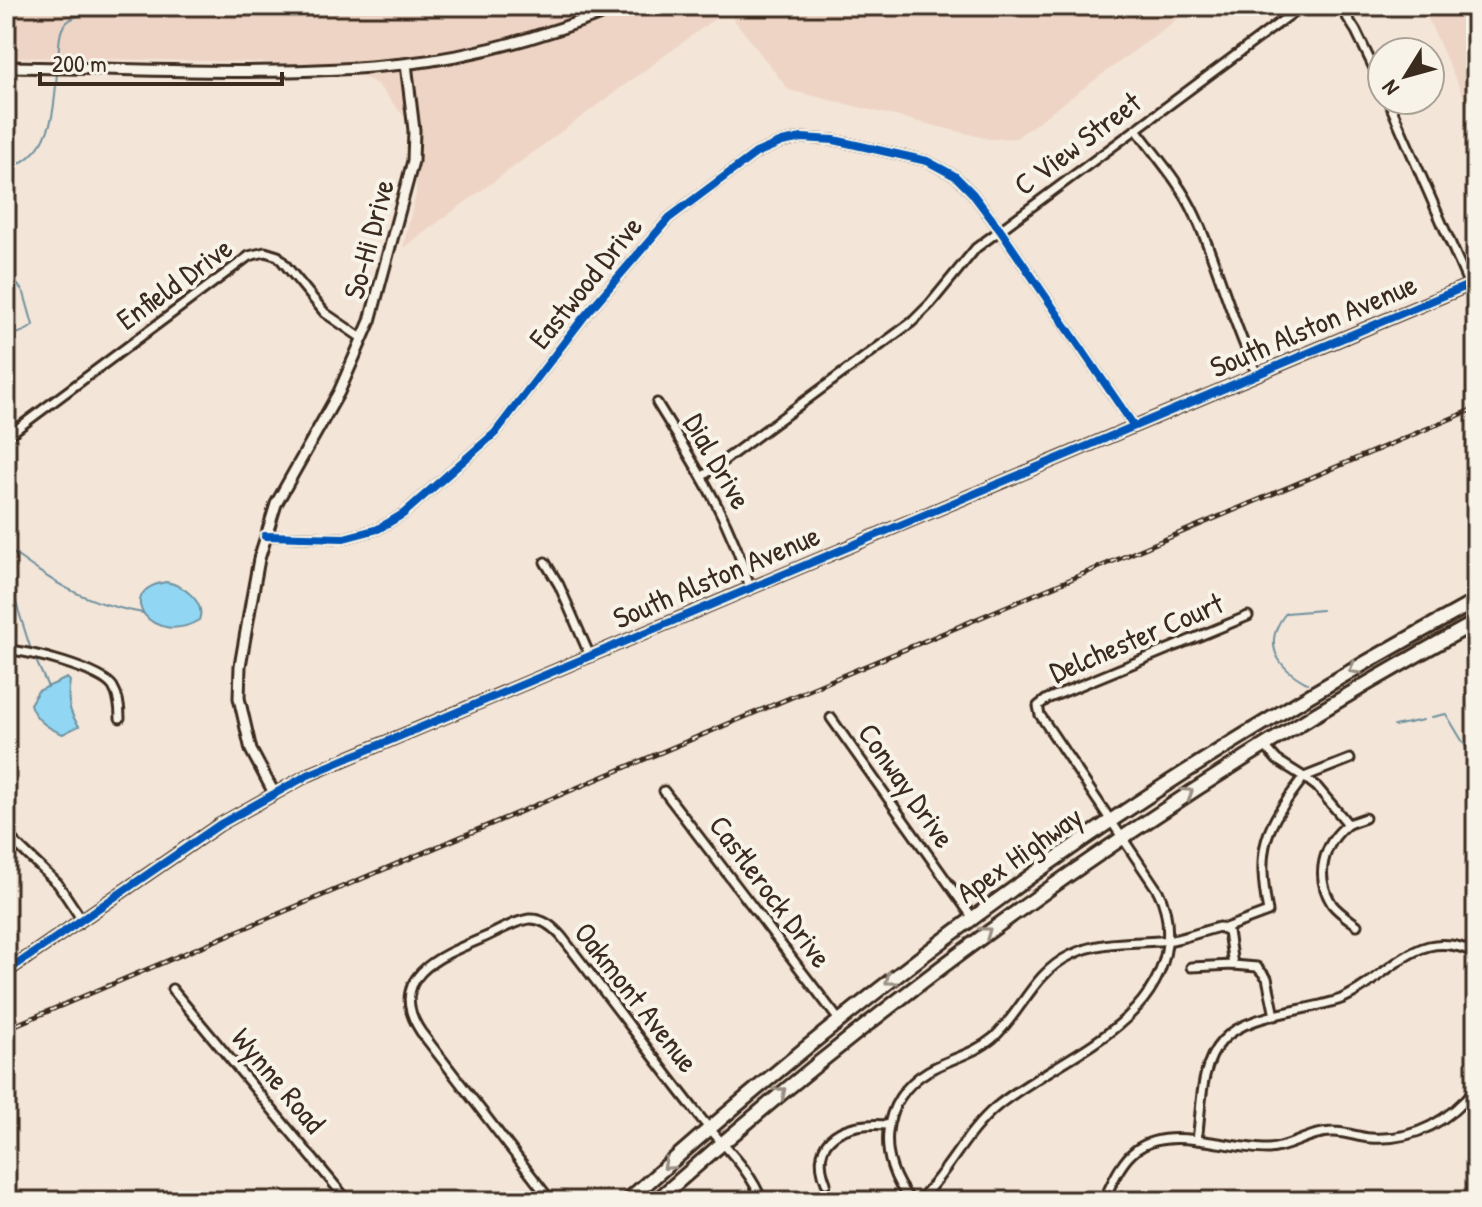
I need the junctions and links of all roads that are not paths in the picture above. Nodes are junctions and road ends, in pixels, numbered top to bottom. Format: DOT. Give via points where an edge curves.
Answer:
graph roads {
  1 [pos="621,6"];
  2 [pos="1302,6"];
  3 [pos="1340,6"];
  4 [pos="1366,52"];
  5 [pos="406,64"];
  6 [pos="6,67"];
  7 [pos="1395,116"];
  8 [pos="1136,129"];
  9 [pos="1000,230"];
  10 [pos="1472,284"];
  11 [pos="363,339"];
  12 [pos="1257,374"];
  13 [pos="657,403"];
  14 [pos="1134,426"];
  15 [pos="6,437"];
  16 [pos="703,476"];
  17 [pos="265,536"];
  18 [pos="545,562"];
  19 [pos="750,588"];
  20 [pos="1476,601"];
  21 [pos="1248,616"];
  22 [pos="1476,622"];
  23 [pos="6,650"];
  24 [pos="590,656"];
  25 [pos="120,718"];
  26 [pos="831,718"];
  27 [pos="1264,745"];
  28 [pos="1350,759"];
  29 [pos="1304,777"];
  30 [pos="664,791"];
  31 [pos="274,793"];
  32 [pos="1365,818"];
  33 [pos="1113,821"];
  34 [pos="1348,824"];
  35 [pos="6,834"];
  36 [pos="1123,836"];
  37 [pos="973,918"];
  38 [pos="82,920"];
  39 [pos="1357,925"];
  40 [pos="1225,928"];
  41 [pos="1167,940"];
  42 [pos="1476,954"];
  43 [pos="1233,965"];
  44 [pos="1191,967"];
  45 [pos="6,972"];
  46 [pos="172,989"];
  47 [pos="1275,1016"];
  48 [pos="839,1020"];
  49 [pos="1476,1088"];
  50 [pos="887,1125"];
  51 [pos="710,1129"];
  52 [pos="1197,1140"];
  53 [pos="722,1142"];
  54 [pos="826,1183"];
  55 [pos="348,1201"];
  56 [pos="551,1201"];
  57 [pos="627,1201"];
  58 [pos="656,1201"];
  59 [pos="762,1201"];
  60 [pos="911,1201"];
  61 [pos="918,1201"];
  62 [pos="1103,1201"];
  1 -- 5 [label="street" via="513,43"];
  2 -- 8 [label="street, C View Street"];
  3 -- 4 [label="street"];
  5 -- 6 [label="street" via="311,70"];
  5 -- 11 [label="street, So-Hi Drive" via="413,161"];
  7 -- 10 [label="street"];
  8 -- 9 [label="street, C View Street"];
  8 -- 12 [label="street" via="1194,213"];
  9 -- 14 [label="street, Eastwood Drive"];
  9 -- 16 [label="street, C View Street" via="965,259 912,322"];
  9 -- 17 [label="street, Eastwood Drive" via="955,176 927,161 824,139 793,139 768,147 661,227 495,433 403,514 378,529 344,538"];
  10 -- 12 [label="street, South Alston Avenue"];
  11 -- 15 [label="street, Enfield Drive" via="325,313 278,256 257,253"];
  11 -- 17 [label="street, So-Hi Drive" via="285,486"];
  12 -- 14 [label="street, South Alston Avenue"];
  13 -- 16 [label="street, Dial Drive"];
  14 -- 19 [label="street, South Alston Avenue"];
  16 -- 19 [label="street, Dial Drive"];
  17 -- 31 [label="street, So-Hi Drive" via="239,698 251,750"];
  18 -- 24 [label="street"];
  19 -- 24 [label="street, South Alston Avenue"];
  20 -- 33 [label="main road, Apex Highway, one-way" via="1286,709"];
  21 -- 33 [label="street, Delchester Court" via="1038,706"];
  22 -- 27 [label="main road, Apex Highway"];
  23 -- 25 [label="street" via="24,650 99,676 112,686"];
  24 -- 31 [label="street, South Alston Avenue"];
  26 -- 37 [label="street, Conway Drive"];
  27 -- 29 [label="street"];
  36 -- 27 [label="main road, Apex Highway, one-way"];
  28 -- 29 [label="street"];
  29 -- 34 [label="street"];
  29 -- 40 [label="street" via="1265,840 1261,859 1268,912"];
  30 -- 48 [label="street, Castlerock Drive"];
  31 -- 38 [label="street, South Alston Avenue"];
  32 -- 34 [label="street"];
  33 -- 36 [label="street"];
  33 -- 37 [label="main road, Apex Highway"];
  34 -- 39 [label="street" via="1326,850 1322,869 1334,906"];
  35 -- 38 [label="street" via="58,884"];
  36 -- 41 [label="street" via="1163,901"];
  53 -- 36 [label="main road, Apex Highway, one-way" via="944,964"];
  37 -- 48 [label="main road, Apex Highway, one-way"];
  38 -- 45 [label="street, South Alston Avenue"];
  40 -- 41 [label="street"];
  40 -- 43 [label="street"];
  41 -- 50 [label="street" via="1091,947 1056,964 991,1040 913,1082"];
  41 -- 61 [label="street" via="1161,972 1143,1003 996,1108"];
  42 -- 47 [label="street" via="1432,945 1343,998"];
  43 -- 44 [label="street"];
  43 -- 47 [label="street" via="1263,972"];
  46 -- 55 [label="street, Wynne Road"];
  47 -- 52 [label="street" via="1240,1027 1212,1054"];
  48 -- 51 [label="main road, Apex Highway"];
  49 -- 52 [label="street" via="1444,1119 1390,1138 1333,1131 1272,1149"];
  50 -- 54 [label="street" via="859,1124 838,1133 820,1157"];
  50 -- 60 [label="street" via="890,1168"];
  51 -- 53 [label="street, Oakmont Avenue"];
  51 -- 56 [label="street, Oakmont Avenue" via="553,927 529,919 447,953 417,975 409,999 413,1019"];
  51 -- 57 [label="main road, Apex Highway, one-way"];
  52 -- 62 [label="street" via="1155,1141 1135,1151"];
  53 -- 58 [label="main road, Apex Highway"];
  53 -- 59 [label="street, Oakmont Avenue"];
}
